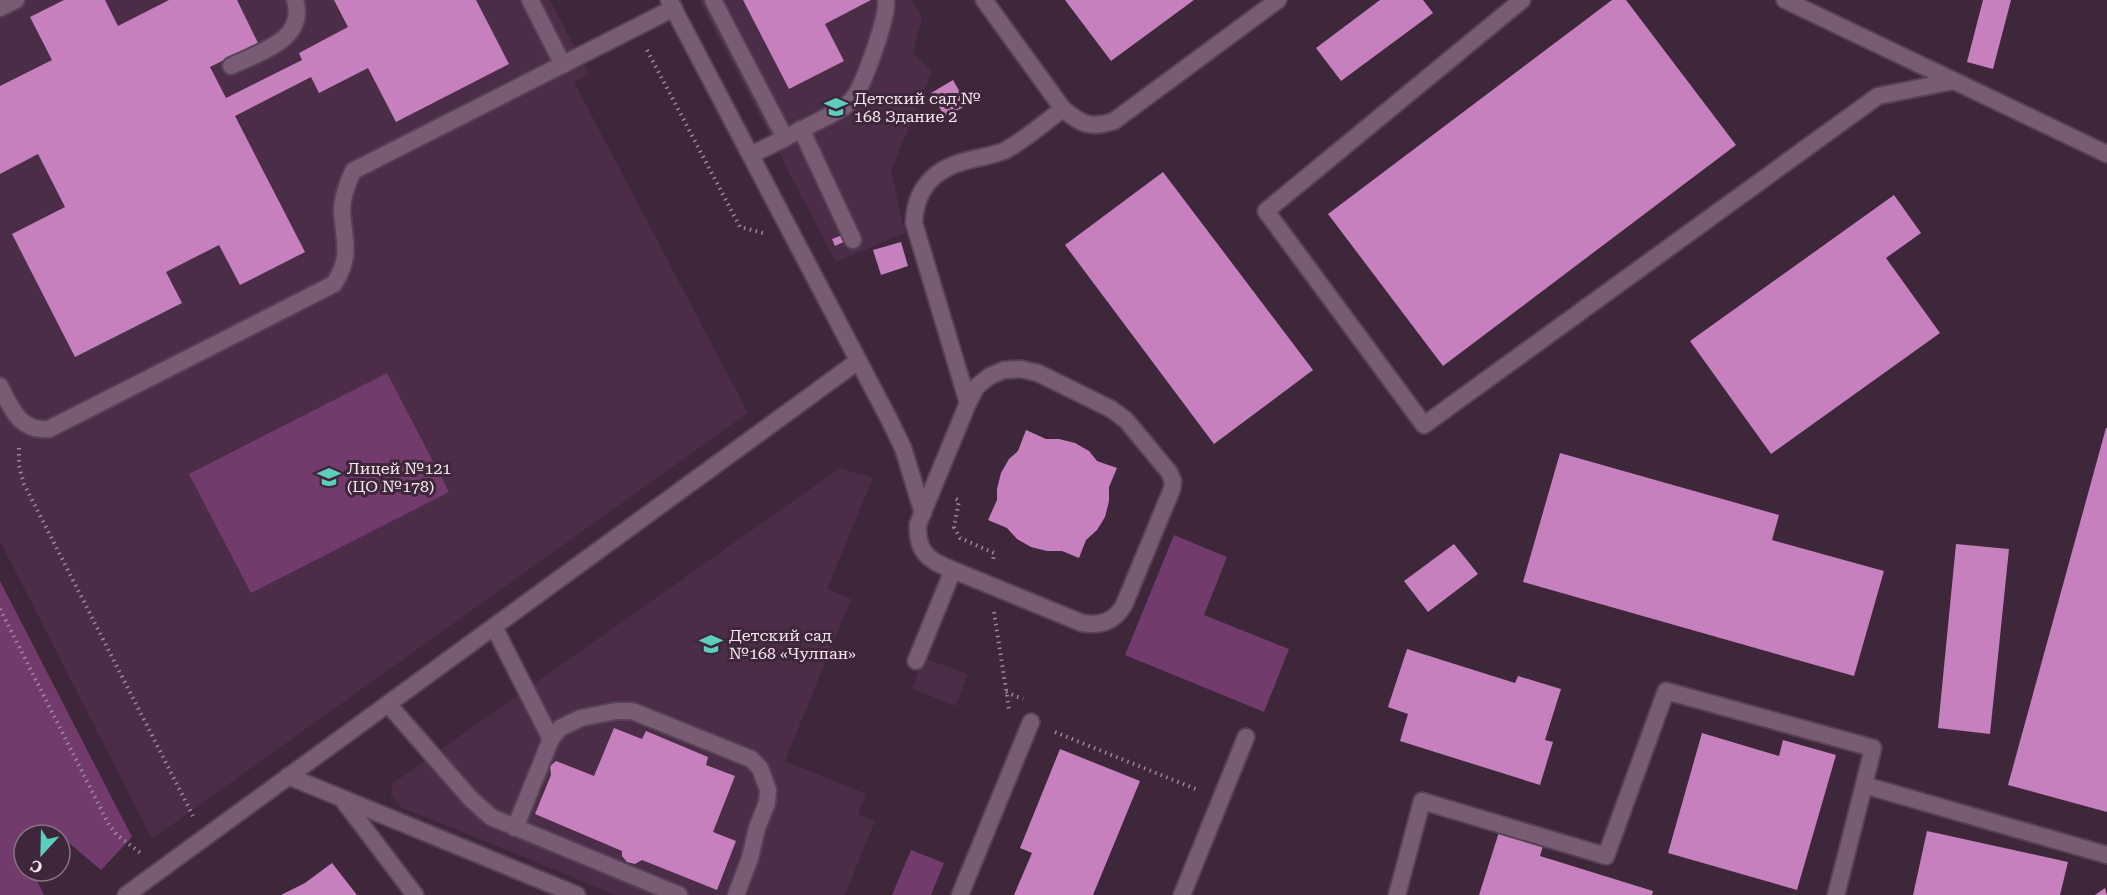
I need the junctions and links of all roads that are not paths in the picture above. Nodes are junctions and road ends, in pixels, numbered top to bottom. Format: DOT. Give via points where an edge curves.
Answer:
graph roads {
  1 [pos="16,0"];
  2 [pos="295,0"];
  3 [pos="530,0"];
  4 [pos="713,0"];
  5 [pos="886,0"];
  6 [pos="984,0"];
  7 [pos="1278,0"];
  8 [pos="1522,0"];
  9 [pos="1785,0"];
  10 [pos="671,4"];
  11 [pos="0,8"];
  12 [pos="563,65"];
  13 [pos="231,66"];
  14 [pos="1954,81"];
  15 [pos="1063,109"];
  16 [pos="801,129"];
  17 [pos="785,138"];
  18 [pos="2107,154"];
  19 [pos="751,155"];
  20 [pos="854,240"];
  21 [pos="858,361"];
  22 [pos="0,386"];
  23 [pos="968,403"];
  24 [pos="922,513"];
  25 [pos="953,570"];
  26 [pos="494,627"];
  27 [pos="916,661"];
  28 [pos="388,704"];
  29 [pos="1031,722"];
  30 [pos="1246,737"];
  31 [pos="551,739"];
  32 [pos="288,776"];
  33 [pos="1864,785"];
  34 [pos="343,799"];
  35 [pos="515,828"];
  36 [pos="2107,855"];
  37 [pos="126,895"];
  38 [pos="415,895"];
  39 [pos="577,895"];
  40 [pos="679,895"];
  41 [pos="736,895"];
  42 [pos="960,895"];
  43 [pos="1182,895"];
  44 [pos="1397,895"];
  45 [pos="1836,895"];
  1 -- 11 [label="lane"];
  2 -- 13 [label="lane" via="296,23 286,38"];
  3 -- 12 [label="lane"];
  4 -- 17 [label="lane"];
  5 -- 16 [label="lane" via="885,19 855,96"];
  6 -- 15 [label="lane"];
  7 -- 15 [label="lane" via="1114,121 1091,126 1078,122"];
  8 -- 14 [label="lane" via="1266,211 1424,425 1878,96"];
  9 -- 14 [label="lane"];
  10 -- 12 [label="lane" via="635,28"];
  10 -- 19 [label="lane"];
  12 -- 22 [label="lane" via="354,171 342,211 345,262 334,284 49,429 24,425"];
  14 -- 18 [label="lane"];
  15 -- 23 [label="lane" via="1007,149 949,167 927,182 917,200 914,223"];
  16 -- 17 [label="lane"];
  16 -- 20 [label="lane"];
  17 -- 19 [label="lane"];
  19 -- 21 [label="lane"];
  21 -- 24 [label="lane" via="903,448"];
  21 -- 26 [label="lane"];
  23 -- 24 [label="lane"];
  23 -- 25 [label="lane" via="976,387 990,376 1004,370 1038,373 1119,414 1173,481 1124,605 1111,620 1094,625 1082,623"];
  24 -- 25 [label="lane" via="917,534 921,547 935,564"];
  25 -- 27 [label="lane"];
  26 -- 28 [label="lane"];
  26 -- 31 [label="lane"];
  28 -- 32 [label="lane"];
  28 -- 35 [label="lane" via="477,805 491,817"];
  29 -- 42 [label="lane"];
  30 -- 43 [label="lane"];
  31 -- 35 [label="lane"];
  31 -- 41 [label="lane" via="560,728 581,718 632,711 751,759 766,779 767,802"];
  32 -- 34 [label="lane"];
  32 -- 37 [label="lane"];
  33 -- 36 [label="lane"];
  33 -- 44 [label="lane" via="1873,748 1666,691 1606,856 1422,801"];
  33 -- 45 [label="lane"];
  34 -- 38 [label="lane"];
  34 -- 39 [label="lane"];
  35 -- 40 [label="lane"];
}
